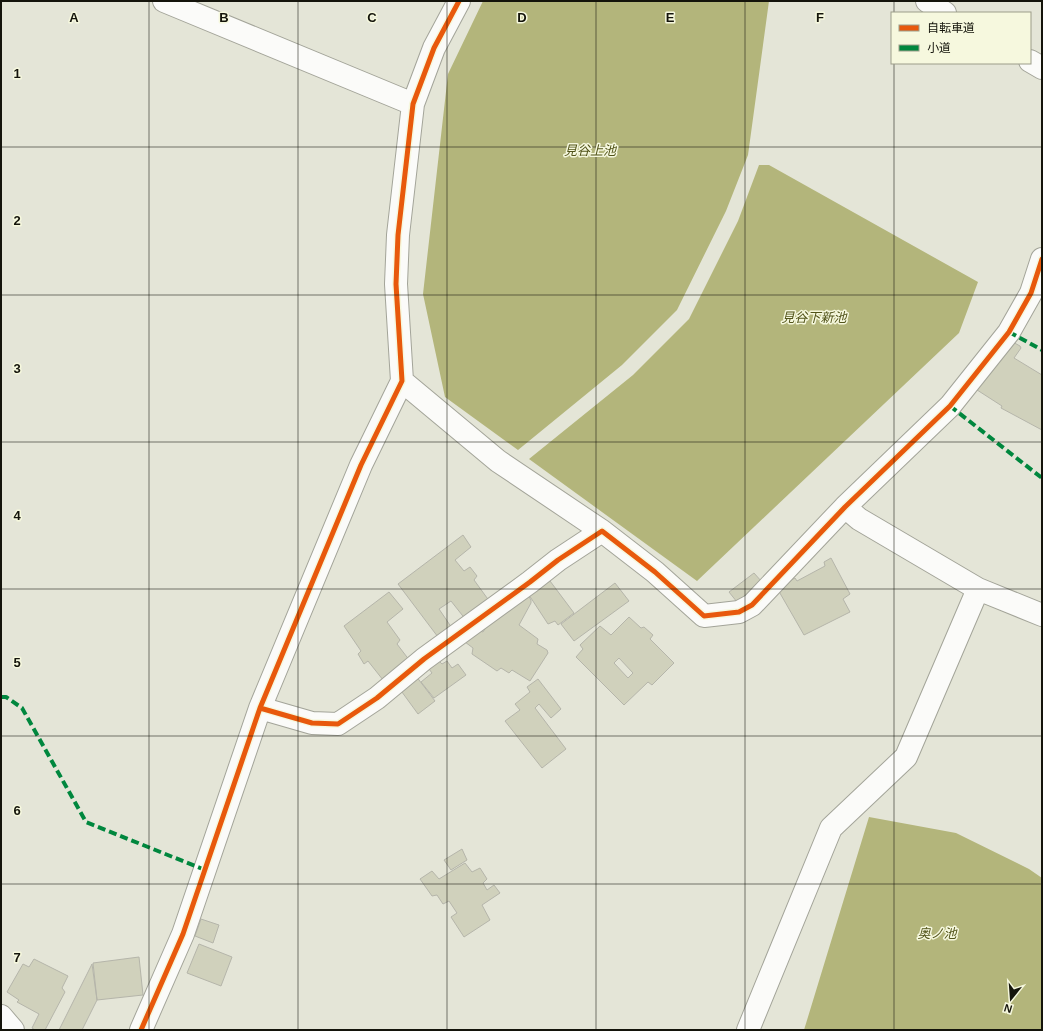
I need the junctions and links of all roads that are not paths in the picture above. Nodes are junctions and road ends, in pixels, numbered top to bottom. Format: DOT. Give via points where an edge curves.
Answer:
graph roads {
  1 [pos="164,1"];
  2 [pos="459,1"];
  3 [pos="927,1"];
  4 [pos="944,12"];
  5 [pos="1031,62"];
  6 [pos="1042,68"];
  7 [pos="413,104"];
  8 [pos="1042,259"];
  9 [pos="402,381"];
  10 [pos="845,508"];
  11 [pos="602,531"];
  12 [pos="978,588"];
  13 [pos="1042,615"];
  14 [pos="260,708"];
  15 [pos="1,1016"];
  16 [pos="13,1030"];
  17 [pos="141,1030"];
  18 [pos="748,1030"];
  1 -- 7 [label="street"];
  2 -- 7 [label="street" via="434,48"];
  3 -- 4 [label="street"];
  5 -- 6 [label="street"];
  7 -- 9 [label="street" via="398,235 396,284"];
  8 -- 10 [label="street" via="1031,292 1009,332 950,406"];
  9 -- 11 [label="street" via="498,461"];
  9 -- 14 [label="street" via="361,465"];
  10 -- 11 [label="street" via="752,605 739,612 704,616 655,572"];
  10 -- 12 [label="street" via="859,519"];
  11 -- 14 [label="street" via="558,560 424,659 377,698 338,724 312,723"];
  12 -- 13 [label="street"];
  12 -- 18 [label="street" via="906,757 831,828"];
  14 -- 17 [label="street" via="183,934"];
  15 -- 16 [label="street"];
}
